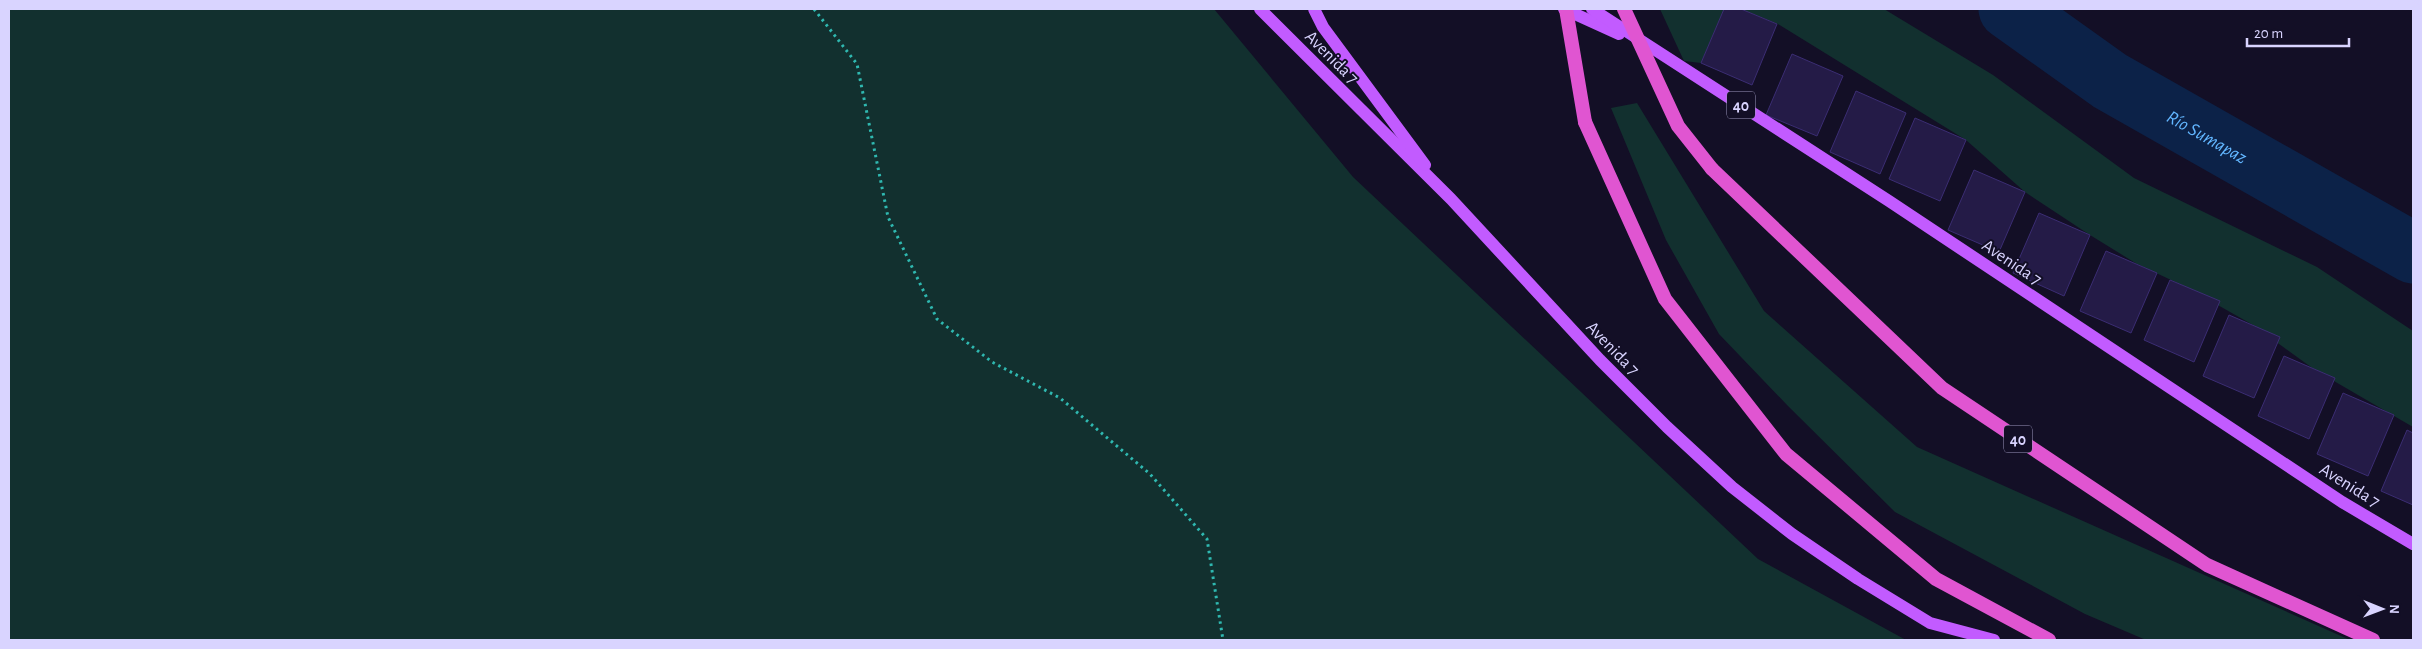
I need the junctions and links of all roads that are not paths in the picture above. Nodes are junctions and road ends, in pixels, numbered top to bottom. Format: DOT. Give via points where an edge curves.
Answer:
graph roads {
  1 [pos="1260,9"];
  2 [pos="1314,9"];
  3 [pos="1565,9"];
  4 [pos="1592,9"];
  5 [pos="1624,9"];
  6 [pos="1658,51"];
  7 [pos="1451,199"];
  8 [pos="2413,544"];
  9 [pos="1994,640"];
  10 [pos="2049,640"];
  11 [pos="2373,640"];
  1 -- 7 [label="main road, Avenida 7"];
  2 -- 7 [label="main road" via="1323,27"];
  3 -- 6 [label="main road"];
  3 -- 10 [label="highway, bridge" via="1585,122 1665,299 1786,454 1936,580"];
  4 -- 6 [label="main road, Avenida 7 / 40"];
  5 -- 11 [label="highway, 40, bridge" via="1678,126 1712,169 1942,388 2207,565"];
  6 -- 8 [label="main road, Avenida 7 / 40" via="2342,502"];
  7 -- 9 [label="main road, Avenida 7" via="1600,360 1732,487 1792,534 1930,622"];
}
